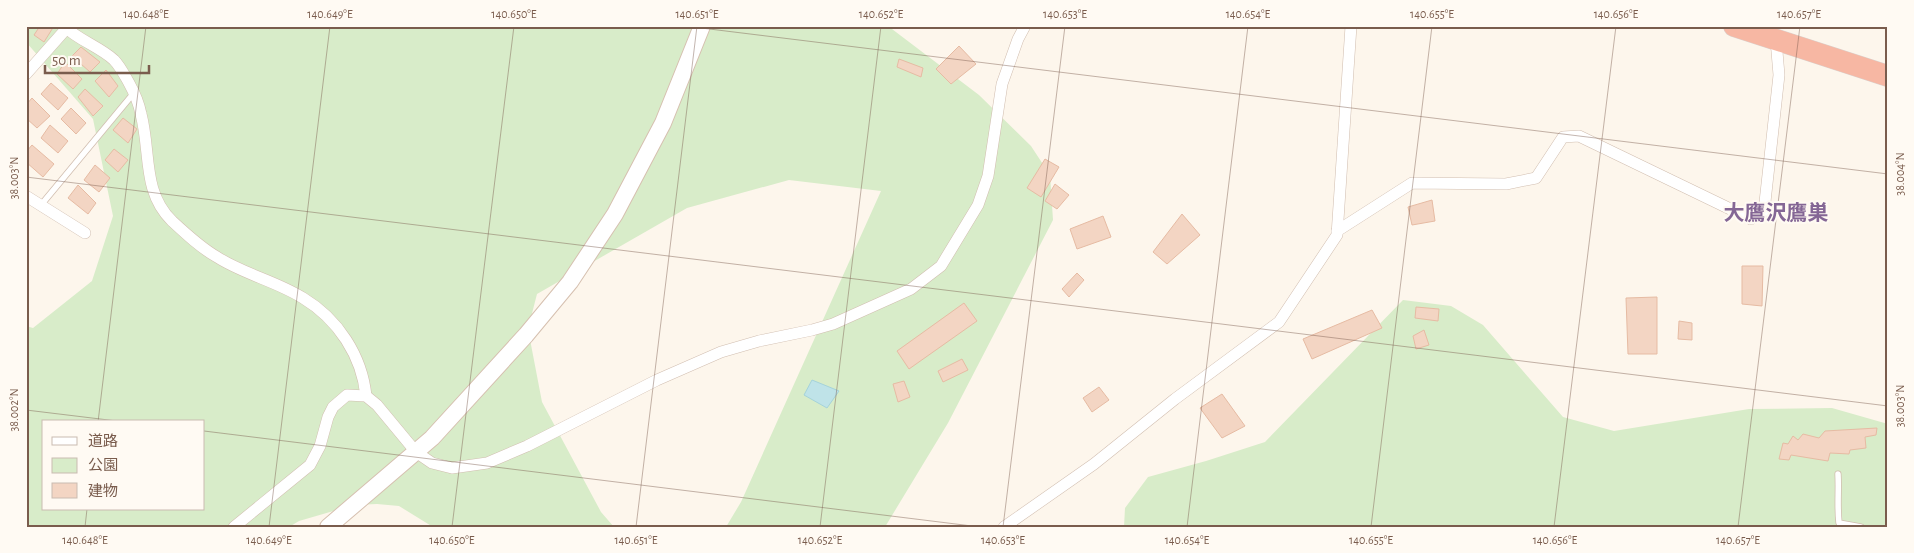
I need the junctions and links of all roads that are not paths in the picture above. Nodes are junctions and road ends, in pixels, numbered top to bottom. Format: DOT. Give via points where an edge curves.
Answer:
graph roads {
  1 [pos="702,26"];
  2 [pos="1026,26"];
  3 [pos="1351,26"];
  4 [pos="1734,26"];
  5 [pos="65,28"];
  6 [pos="1776,40"];
  7 [pos="26,74"];
  8 [pos="1888,76"];
  9 [pos="133,94"];
  10 [pos="26,196"];
  11 [pos="42,205"];
  12 [pos="1337,231"];
  13 [pos="85,233"];
  14 [pos="366,396"];
  15 [pos="416,452"];
  16 [pos="1838,474"];
  17 [pos="234,527"];
  18 [pos="328,527"];
  19 [pos="1004,527"];
  20 [pos="1860,527"];
  1 -- 15 [label="street" via="664,123 615,214 575,275 496,369"];
  2 -- 15 [label="street" via="1002,84 988,176 978,205 941,266 912,289 833,324 721,352 486,463 452,468 432,463"];
  3 -- 12 [label="street"];
  4 -- 6 [label="highway"];
  5 -- 7 [label="street"];
  5 -- 9 [label="street" via="115,61"];
  6 -- 8 [label="highway"];
  6 -- 12 [label="street" via="1779,75 1764,211 1751,219 1579,136 1563,137 1536,178 1506,184 1412,183"];
  9 -- 11 [label="lane"];
  9 -- 14 [label="street" via="141,114 149,177 161,208 187,235 217,258 303,298 323,314 356,355"];
  10 -- 11 [label="street"];
  11 -- 13 [label="street"];
  12 -- 19 [label="street" via="1279,322 1094,464"];
  14 -- 15 [label="street" via="385,413"];
  14 -- 17 [label="street" via="352,394 339,400 328,417 320,446 310,465"];
  15 -- 18 [label="street"];
  16 -- 20 [label="lane" via="1840,523"];
}
